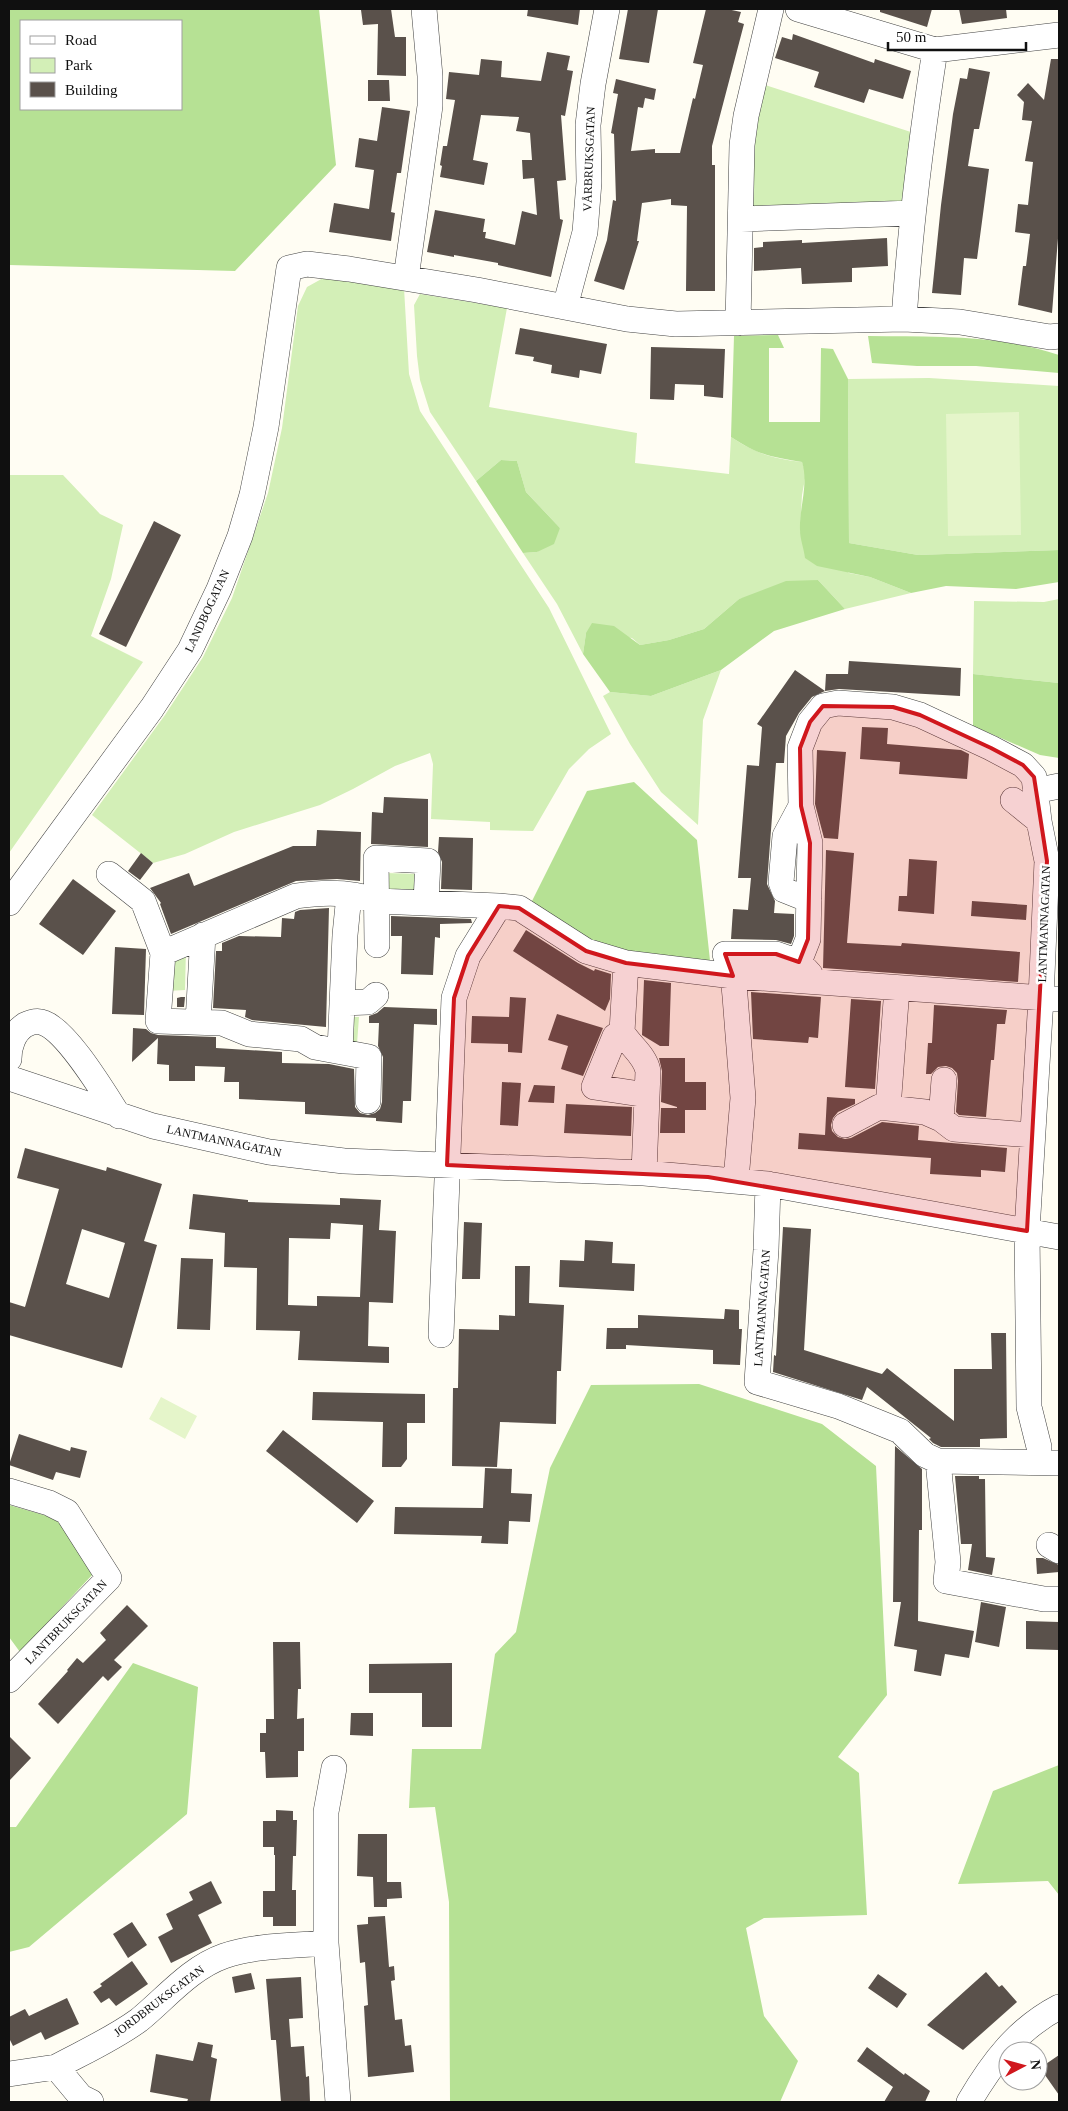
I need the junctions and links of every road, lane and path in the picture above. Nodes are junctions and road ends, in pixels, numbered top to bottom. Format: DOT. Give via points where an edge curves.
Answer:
graph roads {
  1 [pos="424,9"];
  2 [pos="607,9"];
  3 [pos="771,9"];
  4 [pos="798,9"];
  5 [pos="1059,35"];
  6 [pos="935,50"];
  7 [pos="913,213"];
  8 [pos="741,219"];
  9 [pos="406,278"];
  10 [pos="565,307"];
  11 [pos="904,319"];
  12 [pos="738,324"];
  13 [pos="1059,336"];
  14 [pos="1047,788"];
  15 [pos="1013,800"];
  16 [pos="1039,821"];
  17 [pos="110,874"];
  18 [pos="349,895"];
  19 [pos="377,901"];
  20 [pos="426,902"];
  21 [pos="9,903"];
  22 [pos="499,906"];
  23 [pos="203,935"];
  24 [pos="378,945"];
  25 [pos="163,952"];
  26 [pos="799,962"];
  27 [pos="626,963"];
  28 [pos="733,976"];
  29 [pos="818,982"];
  30 [pos="897,988"];
  31 [pos="376,995"];
  32 [pos="1050,998"];
  33 [pos="342,1004"];
  34 [pos="198,1022"];
  35 [pos="622,1032"];
  36 [pos="340,1052"];
  37 [pos="9,1069"];
  38 [pos="944,1080"];
  39 [pos="647,1095"];
  40 [pos="368,1101"];
  41 [pos="888,1108"];
  42 [pos="120,1116"];
  43 [pos="941,1119"];
  44 [pos="845,1125"];
  45 [pos="1032,1135"];
  46 [pos="447,1165"];
  47 [pos="644,1173"];
  48 [pos="736,1180"];
  49 [pos="768,1184"];
  50 [pos="1027,1231"];
  51 [pos="1059,1237"];
  52 [pos="441,1335"];
  53 [pos="1039,1447"];
  54 [pos="938,1462"];
  55 [pos="1059,1463"];
  56 [pos="9,1491"];
  57 [pos="1059,1599"];
  58 [pos="9,1680"];
  59 [pos="334,1768"];
  60 [pos="326,1943"];
  61 [pos="1059,2007"];
  62 [pos="56,2067"];
  63 [pos="9,2074"];
  64 [pos="91,2102"];
  65 [pos="338,2102"];
  66 [pos="969,2102"];
  1 -- 9 [label="street" via="430,106"];
  2 -- 10 [label="street, VÅRBRUKSGATAN" via="588,125 589,182 585,232"];
  3 -- 8 [label="street" via="746,116 742,145"];
  4 -- 6 [label="street"];
  5 -- 6 [label="street"];
  6 -- 7 [label="street"];
  7 -- 8 [label="street"];
  7 -- 11 [label="street"];
  8 -- 12 [label="street"];
  9 -- 10 [label="street"];
  9 -- 21 [label="street, LANDBOGATAN" via="306,264 289,268 266,427 252,495 219,589 190,650 152,708"];
  10 -- 12 [label="street" via="676,324"];
  11 -- 12 [label="street"];
  11 -- 13 [label="street" via="960,322 1050,338"];
  14 -- 16 [label="street, LANTMANNAGATAN"];
  14 -- 26 [label="street, LANTMANNAGATAN" via="1023,765 920,715 892,707 838,703 823,706 810,722 800,748 801,806 810,843 808,939"];
  15 -- 16 [label="street"];
  16 -- 32 [label="street, LANTMANNAGATAN" via="1047,861"];
  17 -- 25 [label="street" via="143,901"];
  18 -- 19 [label="street, LANTMANNAGATAN"];
  18 -- 23 [label="street, LANTMANNAGATAN" via="319,892 296,896"];
  18 -- 33 [label="street"];
  19 -- 20 [label="street, LANTMANNAGATAN"];
  19 -- 20 [label="street" via="376,858 428,861"];
  19 -- 24 [label="street"];
  20 -- 22 [label="street, LANTMANNAGATAN"];
  22 -- 27 [label="street, LANTMANNAGATAN" via="519,908 586,951"];
  22 -- 46 [label="street" via="468,956 454,998"];
  23 -- 25 [label="street, LANTMANNAGATAN"];
  23 -- 34 [label="street"];
  25 -- 34 [label="street" via="158,1021"];
  26 -- 28 [label="street" via="776,954 725,954"];
  26 -- 29 [label="street"];
  27 -- 28 [label="street, LANTMANNAGATAN"];
  27 -- 35 [label="street"];
  28 -- 29 [label="street, LANTMANNAGATAN"];
  28 -- 48 [label="street" via="743,1098"];
  29 -- 30 [label="street, LANTMANNAGATAN"];
  30 -- 32 [label="street, LANTMANNAGATAN"];
  30 -- 41 [label="street"];
  31 -- 33 [label="street" via="368,1002"];
  32 -- 45 [label="street, LANTMANNAGATAN"];
  33 -- 36 [label="street"];
  34 -- 36 [label="street" via="222,1024 249,1034 301,1039 315,1048"];
  35 -- 39 [label="street" via="646,1062"];
  35 -- 39 [label="street" via="615,1036 594,1087"];
  36 -- 40 [label="street" via="369,1057"];
  37 -- 42 [label="street, LANTMANNAGATAN"];
  37 -- 42 [label="street" via="9,1049 19,1030 34,1022 44,1022 62,1035"];
  38 -- 43 [label="street"];
  39 -- 47 [label="street"];
  41 -- 43 [label="street" via="925,1112"];
  41 -- 44 [label="street" via="879,1107"];
  42 -- 46 [label="street, LANTMANNAGATAN" via="269,1152 344,1160"];
  43 -- 45 [label="street" via="954,1129"];
  45 -- 50 [label="street, LANTMANNAGATAN"];
  46 -- 47 [label="street, LANTMANNAGATAN"];
  46 -- 52 [label="street"];
  47 -- 48 [label="street, LANTMANNAGATAN"];
  48 -- 49 [label="street, LANTMANNAGATAN"];
  49 -- 50 [label="street, LANTMANNAGATAN"];
  49 -- 54 [label="street, LANTMANNAGATAN" via="756,1382 838,1406 900,1431 925,1455"];
  50 -- 51 [label="street, LANTMANNAGATAN"];
  50 -- 53 [label="street, LANTMANNAGATAN" via="1029,1407"];
  54 -- 55 [label="street"];
  54 -- 57 [label="street" via="948,1562 946,1581"];
  56 -- 58 [label="street, LANTBRUKSGATAN" via="67,1512 109,1578"];
  59 -- 60 [label="street" via="326,1812"];
  60 -- 62 [label="street, JORDBRUKSGATAN" via="252,1949 223,1956 196,1970 138,2020 114,2036"];
  60 -- 65 [label="street"];
  61 -- 66 [label="street" via="1011,2043 989,2068"];
  62 -- 63 [label="street, JORDBRUKSGATAN"];
  62 -- 64 [label="street" via="81,2097"];
}
